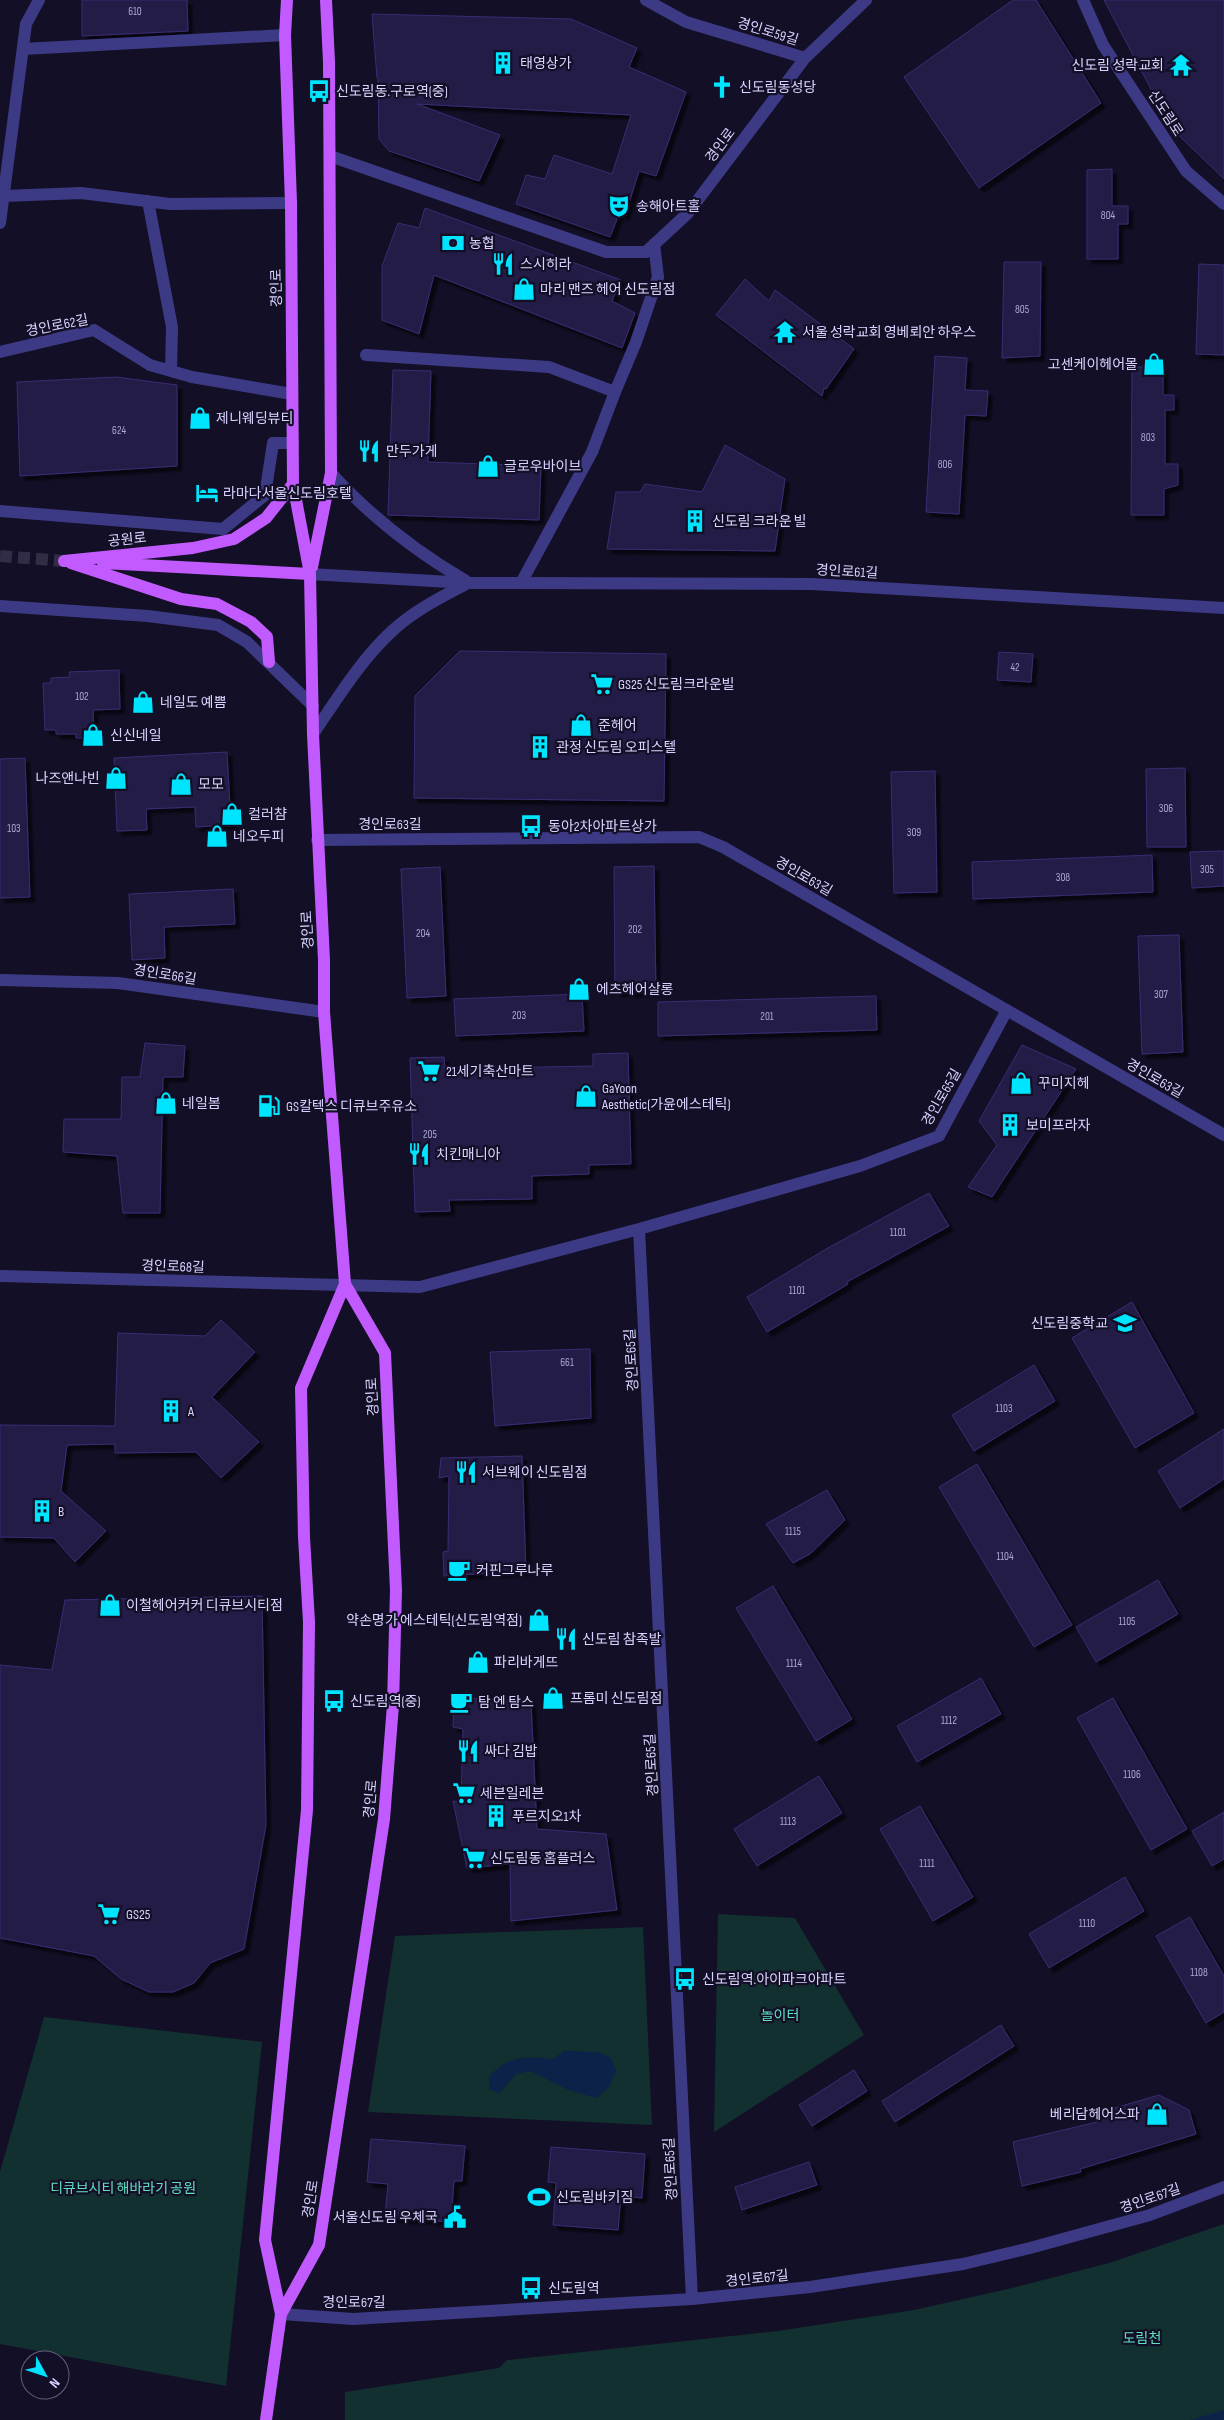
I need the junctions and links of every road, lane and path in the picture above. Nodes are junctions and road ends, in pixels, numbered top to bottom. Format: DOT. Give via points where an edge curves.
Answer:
graph roads {
  1 [pos="39,0"];
  2 [pos="287,0"];
  3 [pos="326,0"];
  4 [pos="646,0"];
  5 [pos="866,0"];
  6 [pos="1083,0"];
  7 [pos="285,34"];
  8 [pos="23,49"];
  9 [pos="805,58"];
  10 [pos="330,156"];
  11 [pos="4,196"];
  12 [pos="148,201"];
  13 [pos="291,204"];
  14 [pos="1224,204"];
  15 [pos="0,223"];
  16 [pos="654,244"];
  17 [pos="0,352"];
  18 [pos="366,355"];
  19 [pos="171,371"];
  20 [pos="615,392"];
  21 [pos="292,394"];
  22 [pos="293,443"];
  23 [pos="331,473"];
  24 [pos="293,484"];
  25 [pos="0,511"];
  26 [pos="64,561"];
  27 [pos="310,574"];
  28 [pos="468,582"];
  29 [pos="521,583"];
  30 [pos="0,606"];
  31 [pos="1224,608"];
  32 [pos="269,662"];
  33 [pos="313,706"];
  34 [pos="313,734"];
  35 [pos="317,840"];
  36 [pos="0,980"];
  37 [pos="1007,1010"];
  38 [pos="324,1012"];
  39 [pos="1224,1135"];
  40 [pos="640,1229"];
  41 [pos="0,1276"];
  42 [pos="345,1284"];
  43 [pos="1224,2187"];
  44 [pos="692,2299"];
  45 [pos="281,2314"];
  46 [pos="266,2420"];
  1 -- 8 [label="street" via="26,24"];
  2 -- 7 [label="main road, 경인로"];
  3 -- 10 [label="main road, 경인로"];
  4 -- 9 [label="street, 경인로59길" via="686,22"];
  5 -- 9 [label="street, 경인로59길"];
  6 -- 14 [label="street, 신도림로" via="1103,45 1186,171"];
  7 -- 8 [label="street"];
  7 -- 13 [label="main road, 경인로"];
  8 -- 11 [label="street"];
  9 -- 16 [label="street, 경인로" via="688,213"];
  10 -- 16 [label="street, 경인로" via="606,252 646,252"];
  10 -- 23 [label="main road, 경인로"];
  11 -- 12 [label="street" via="81,193"];
  11 -- 15 [label="street"];
  12 -- 13 [label="street" via="170,204"];
  12 -- 19 [label="street" via="172,327"];
  13 -- 21 [label="main road, 경인로"];
  16 -- 20 [label="street" via="658,277"];
  17 -- 19 [label="street, 경인로62길" via="94,330 150,365"];
  18 -- 20 [label="street" via="549,367"];
  19 -- 21 [label="street, 경인로62길" via="192,378"];
  20 -- 29 [label="street" via="592,452"];
  21 -- 22 [label="main road, 경인로"];
  22 -- 24 [label="main road, 경인로"];
  22 -- 25 [label="street" via="273,443 265,495 223,529"];
  23 -- 27 [label="main road, 경인로"];
  23 -- 28 [label="street" via="384,526 425,557"];
  24 -- 26 [label="main road, 공원로" via="266,518 234,539 193,548"];
  24 -- 27 [label="main road, 경인로"];
  26 -- 27 [label="main road"];
  26 -- 32 [label="main road" via="181,599 217,604 251,622 267,637"];
  27 -- 28 [label="street, 경인로61길"];
  27 -- 33 [label="main road, 경인로"];
  28 -- 29 [label="street, 경인로61길"];
  28 -- 34 [label="street" via="427,604 391,632 360,667"];
  29 -- 31 [label="street, 경인로61길" via="812,584"];
  30 -- 32 [label="street" via="148,616 218,625 247,642"];
  32 -- 33 [label="street"];
  33 -- 34 [label="main road, 경인로"];
  34 -- 35 [label="main road, 경인로"];
  35 -- 37 [label="street, 경인로63길" via="699,837 723,847"];
  35 -- 38 [label="main road, 경인로"];
  36 -- 38 [label="street, 경인로66길" via="118,983"];
  37 -- 39 [label="street, 경인로63길"];
  37 -- 40 [label="street, 경인로65길" via="939,1136 860,1166"];
  38 -- 42 [label="main road, 경인로"];
  40 -- 42 [label="street, 경인로65길" via="420,1287"];
  40 -- 44 [label="street, 경인로65길"];
  41 -- 42 [label="street, 경인로68길"];
  42 -- 45 [label="main road, 경인로" via="301,1388 309,1622 307,1810 266,2240"];
  42 -- 45 [label="main road, 경인로" via="385,1353 396,1590 393,1705 384,1819 318,2246"];
  43 -- 44 [label="street, 경인로67길" via="1150,2216 963,2264 810,2288"];
  44 -- 45 [label="street, 경인로67길" via="353,2319"];
  45 -- 46 [label="main road, 경인로"];
}
